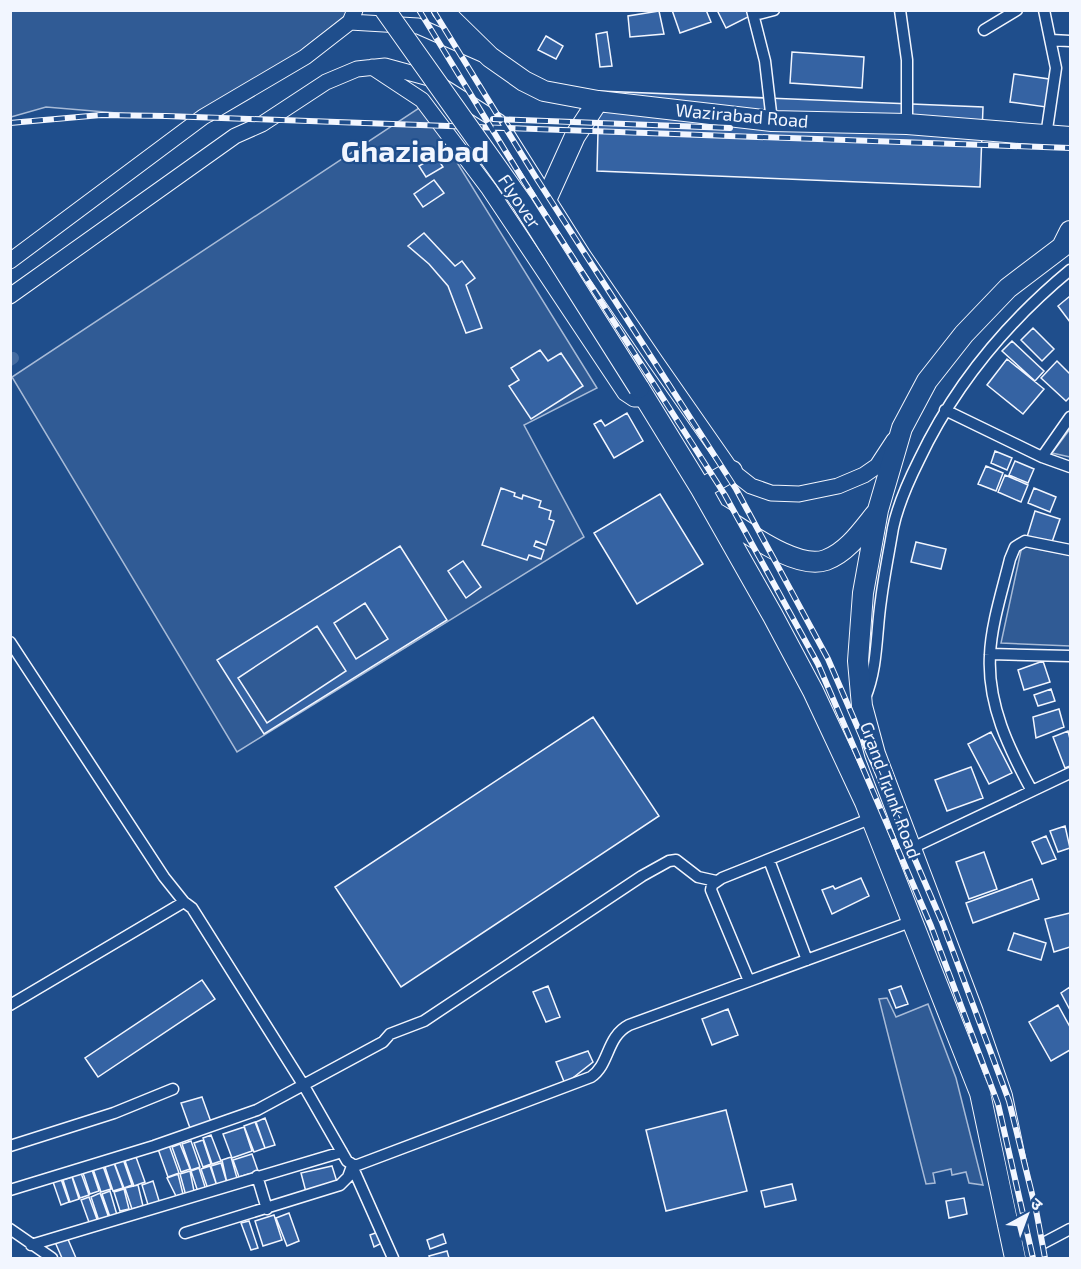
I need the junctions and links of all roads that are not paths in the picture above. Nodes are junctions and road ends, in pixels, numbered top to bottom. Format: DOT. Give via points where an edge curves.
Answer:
graph roads {
  1 [pos="385,10"];
  2 [pos="442,10"];
  3 [pos="774,10"];
  4 [pos="900,10"];
  5 [pos="1017,10"];
  6 [pos="1044,10"];
  7 [pos="753,13"];
  8 [pos="352,16"];
  9 [pos="984,30"];
  10 [pos="1051,40"];
  11 [pos="1071,41"];
  12 [pos="490,57"];
  13 [pos="372,67"];
  14 [pos="598,101"];
  15 [pos="772,121"];
  16 [pos="907,124"];
  17 [pos="1046,136"];
  18 [pos="1071,137"];
  19 [pos="547,198"];
  20 [pos="1071,231"];
  21 [pos="10,261"];
  22 [pos="1071,270"];
  23 [pos="10,296"];
  24 [pos="642,393"];
  25 [pos="945,410"];
  26 [pos="1071,417"];
  27 [pos="902,428"];
  28 [pos="1042,457"];
  29 [pos="1071,467"];
  30 [pos="732,471"];
  31 [pos="701,489"];
  32 [pos="878,510"];
  33 [pos="714,513"];
  34 [pos="1071,550"];
  35 [pos="10,642"];
  36 [pos="990,654"];
  37 [pos="1071,656"];
  38 [pos="862,706"];
  39 [pos="1071,773"];
  40 [pos="1032,791"];
  41 [pos="872,818"];
  42 [pos="912,848"];
  43 [pos="769,860"];
  44 [pos="716,881"];
  45 [pos="184,902"];
  46 [pos="913,921"];
  47 [pos="807,960"];
  48 [pos="748,981"];
  49 [pos="10,1005"];
  50 [pos="304,1086"];
  51 [pos="173,1089"];
  52 [pos="989,1090"];
  53 [pos="10,1146"];
  54 [pos="342,1152"];
  55 [pos="352,1166"];
  56 [pos="257,1176"];
  57 [pos="10,1190"];
  58 [pos="267,1209"];
  59 [pos="10,1229"];
  60 [pos="1071,1229"];
  61 [pos="185,1233"];
  62 [pos="31,1245"];
  63 [pos="1035,1253"];
  64 [pos="51,1258"];
  65 [pos="393,1258"];
  66 [pos="1015,1258"];
  1 -- 24 [label="highway, Flyover, bridge" via="522,203"];
  2 -- 12 [label="highway, Wazirabad Road"];
  3 -- 7 [label="street"];
  4 -- 16 [label="street" via="907,60"];
  5 -- 9 [label="street"];
  6 -- 10 [label="street"];
  7 -- 15 [label="street" via="765,62"];
  8 -- 12 [label="main road" via="418,26"];
  8 -- 21 [label="main road" via="305,57 203,117"];
  10 -- 11 [label="street"];
  10 -- 17 [label="street" via="1056,68"];
  12 -- 14 [label="highway, Wazirabad Road" via="544,91"];
  13 -- 19 [label="main road" via="385,66 429,78 499,122"];
  13 -- 23 [label="main road" via="326,82 262,124 235,136"];
  13 -- 24 [label="main road" via="422,100 489,189 625,393 634,399"];
  14 -- 15 [label="highway, Wazirabad Road"];
  14 -- 19 [label="highway" via="575,136"];
  15 -- 16 [label="highway, Wazirabad Road"];
  16 -- 17 [label="highway, Wazirabad Road"];
  17 -- 18 [label="highway, Wazirabad Road"];
  19 -- 30 [label="main road"];
  20 -- 27 [label="highway, Grand Trunk Road" via="1062,247 1008,288 964,334 927,381"];
  22 -- 25 [label="street" via="999,335"];
  24 -- 31 [label="highway, Grand Trunk Road"];
  25 -- 28 [label="street"];
  25 -- 38 [label="street" via="911,476 894,525 873,675"];
  26 -- 28 [label="street"];
  27 -- 30 [label="main road" via="877,466 838,486 799,494 771,493 751,486"];
  27 -- 32 [label="highway, Grand Trunk Road"];
  28 -- 29 [label="street"];
  30 -- 31 [label="highway"];
  31 -- 33 [label="highway, Grand Trunk Road"];
  32 -- 33 [label="highway" via="839,553 810,563 785,554"];
  32 -- 38 [label="highway, Grand Trunk Road" via="863,593 858,661"];
  33 -- 41 [label="highway, Grand Trunk Road" via="813,691"];
  34 -- 36 [label="street" via="1025,541 1015,547"];
  35 -- 45 [label="street"];
  36 -- 37 [label="street"];
  36 -- 40 [label="street" via="993,699 1003,731"];
  38 -- 42 [label="highway, Grand Trunk Road" via="875,754"];
  39 -- 40 [label="street"];
  40 -- 42 [label="street"];
  41 -- 43 [label="street"];
  41 -- 46 [label="highway, Grand Trunk Road"];
  42 -- 52 [label="highway, Grand Trunk Road"];
  43 -- 44 [label="street"];
  43 -- 47 [label="street"];
  44 -- 48 [label="street" via="711,890"];
  44 -- 50 [label="street" via="698,877 676,860 669,861 424,1021 390,1034 383,1042"];
  45 -- 49 [label="street"];
  45 -- 50 [label="street" via="192,908"];
  46 -- 47 [label="street"];
  46 -- 52 [label="highway, Grand Trunk Road"];
  47 -- 48 [label="street"];
  48 -- 55 [label="street" via="620,1030 598,1072 591,1077"];
  50 -- 54 [label="street"];
  50 -- 57 [label="street" via="256,1110 189,1134"];
  51 -- 53 [label="street" via="114,1113"];
  52 -- 63 [label="highway, Grand Trunk Road"];
  52 -- 66 [label="highway, Grand Trunk Road"];
  54 -- 55 [label="street"];
  54 -- 56 [label="street"];
  55 -- 58 [label="street" via="340,1185"];
  55 -- 65 [label="street"];
  56 -- 58 [label="street"];
  56 -- 62 [label="street"];
  58 -- 61 [label="street"];
  59 -- 62 [label="street"];
  60 -- 63 [label="street"];
  62 -- 64 [label="street"];
}
